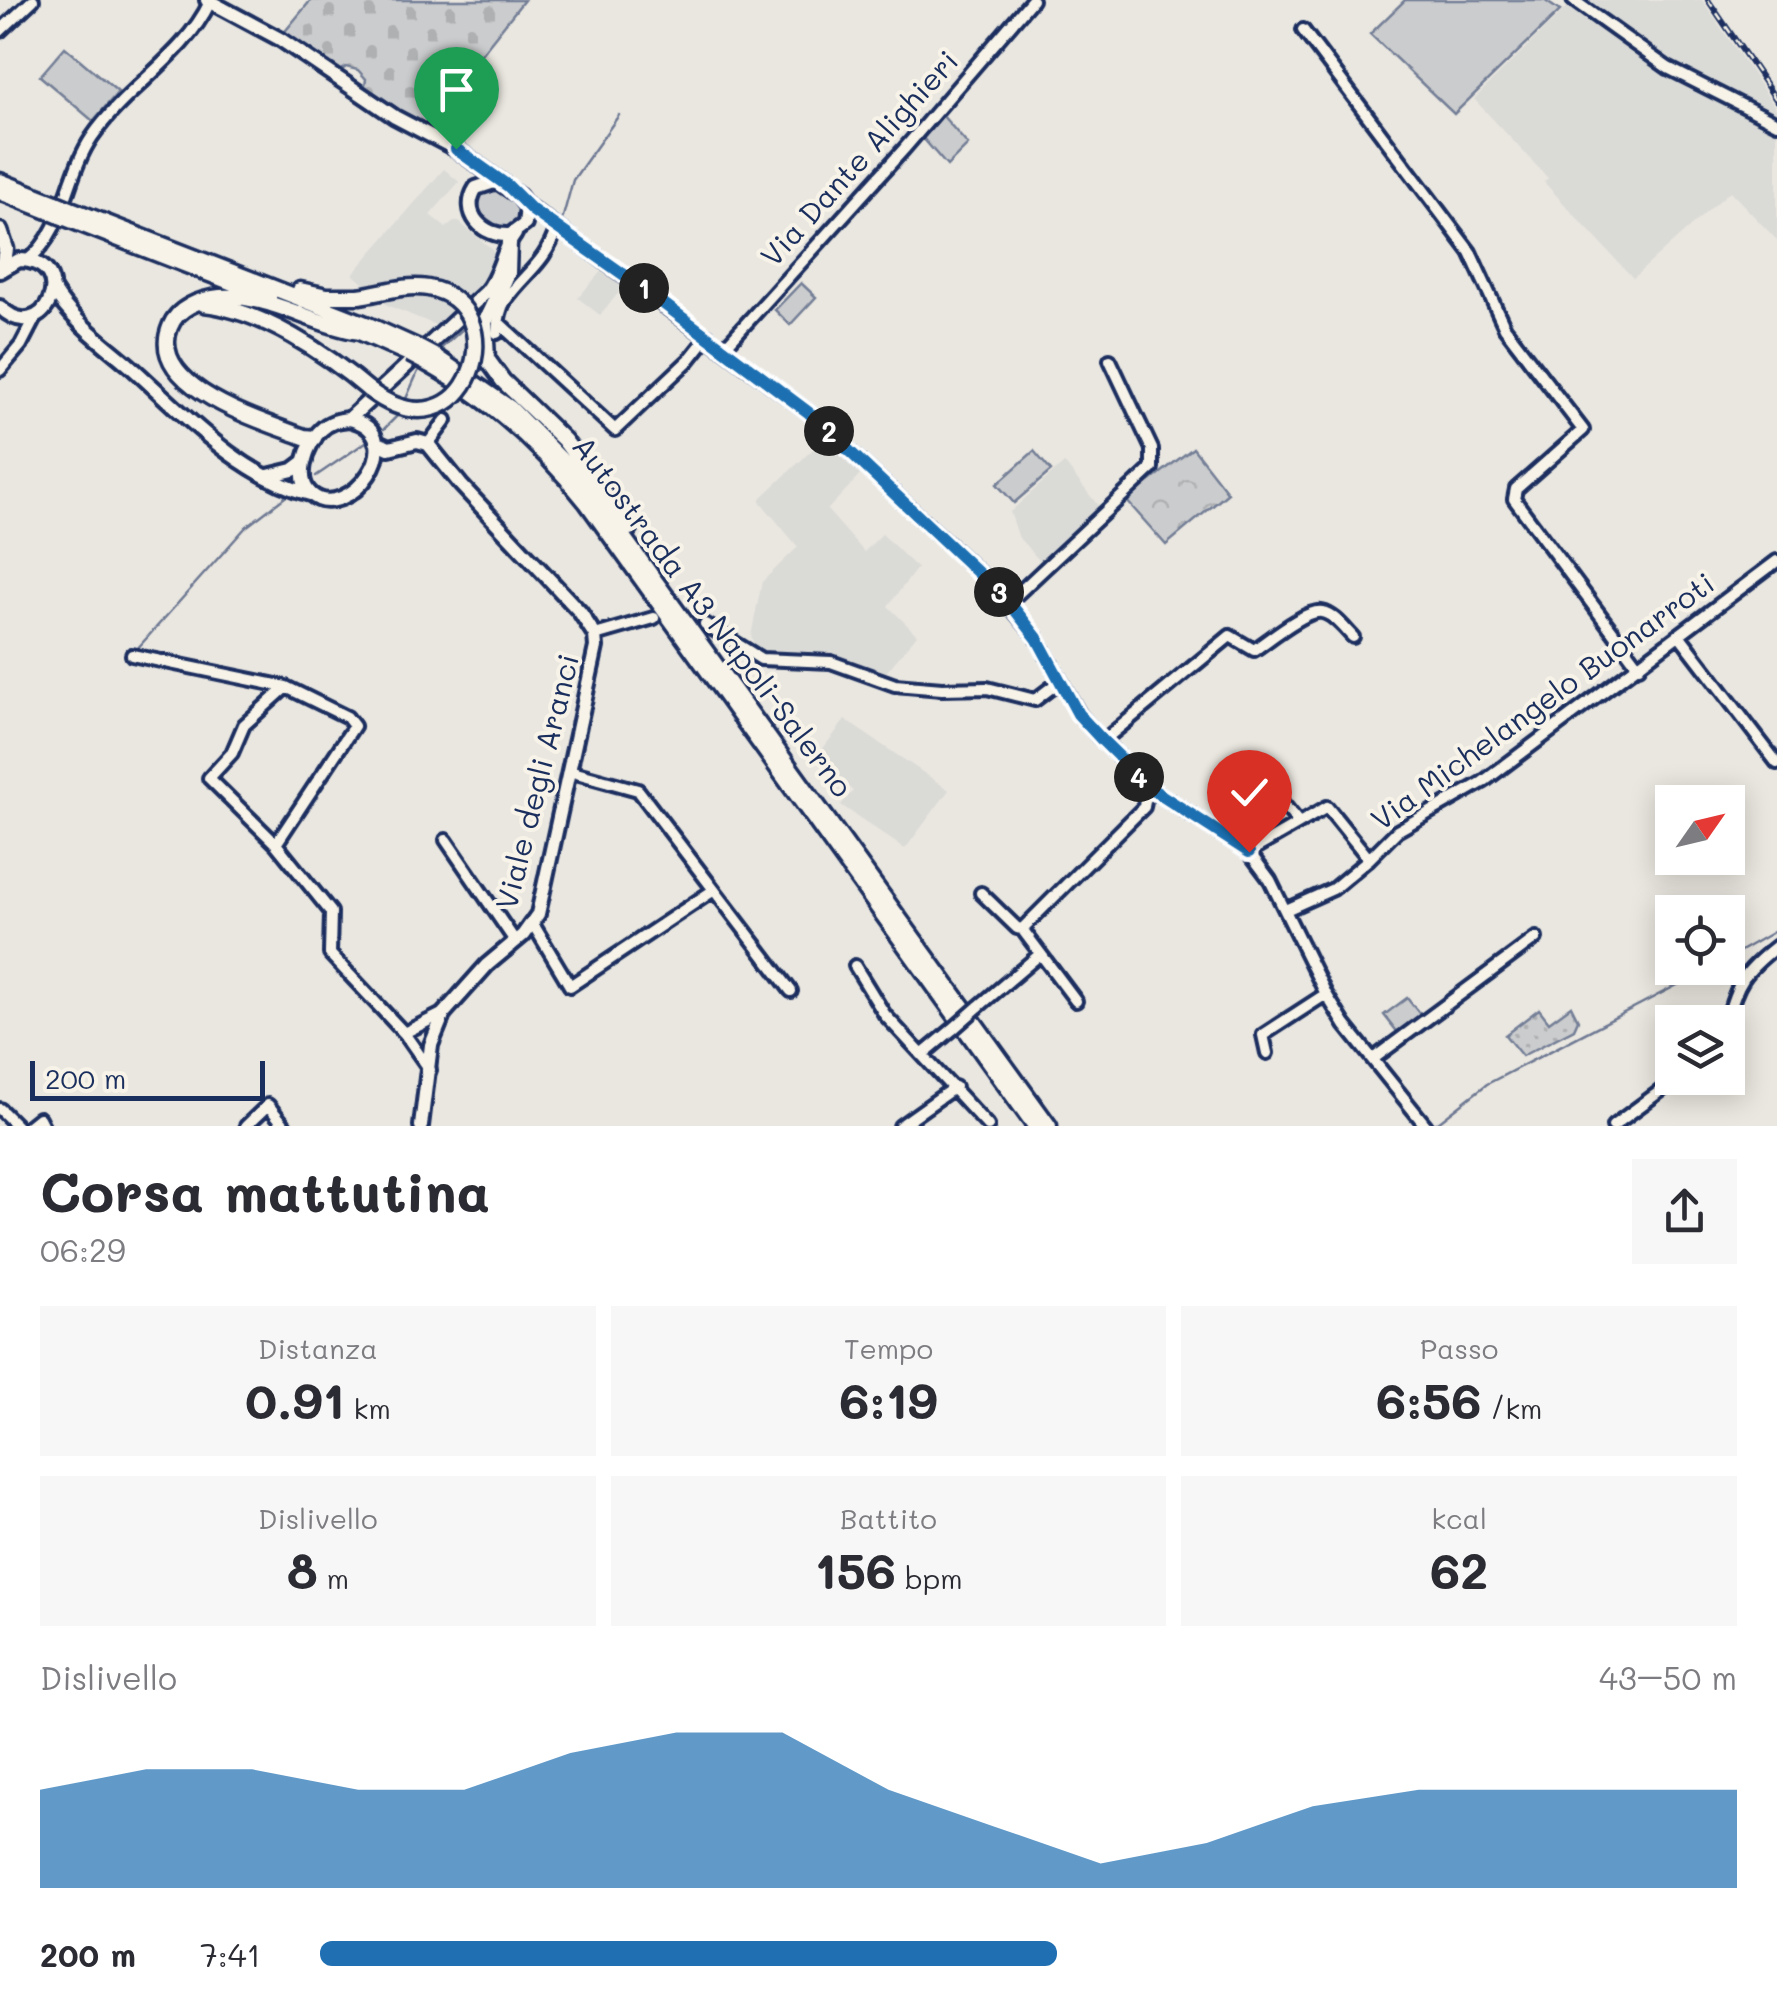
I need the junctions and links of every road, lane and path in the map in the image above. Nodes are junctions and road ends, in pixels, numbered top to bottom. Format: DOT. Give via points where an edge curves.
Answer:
graph roads {
  1 [pos="33,0"];
  2 [pos="1032,0"];
  3 [pos="1573,0"];
  4 [pos="209,1"];
  5 [pos="1303,30"];
  6 [pos="0,31"];
  7 [pos="1777,123"];
  8 [pos="466,156"];
  9 [pos="0,181"];
  10 [pos="504,183"];
  11 [pos="476,188"];
  12 [pos="0,192"];
  13 [pos="524,202"];
  14 [pos="60,210"];
  15 [pos="552,224"];
  16 [pos="0,232"];
  17 [pos="490,233"];
  18 [pos="516,234"];
  19 [pos="43,248"];
  20 [pos="193,256"];
  21 [pos="500,258"];
  22 [pos="28,260"];
  23 [pos="44,268"];
  24 [pos="2,269"];
  25 [pos="53,289"];
  26 [pos="193,304"];
  27 [pos="0,307"];
  28 [pos="70,313"];
  29 [pos="38,314"];
  30 [pos="12,316"];
  31 [pos="361,332"];
  32 [pos="24,334"];
  33 [pos="708,336"];
  34 [pos="722,349"];
  35 [pos="413,350"];
  36 [pos="1110,360"];
  37 [pos="432,361"];
  38 [pos="0,370"];
  39 [pos="368,398"];
  40 [pos="349,419"];
  41 [pos="446,420"];
  42 [pos="368,428"];
  43 [pos="314,438"];
  44 [pos="376,442"];
  45 [pos="428,444"];
  46 [pos="400,446"];
  47 [pos="305,461"];
  48 [pos="375,467"];
  49 [pos="268,476"];
  50 [pos="310,494"];
  51 [pos="1777,561"];
  52 [pos="1009,602"];
  53 [pos="654,618"];
  54 [pos="702,632"];
  55 [pos="595,635"];
  56 [pos="1680,636"];
  57 [pos="1354,637"];
  58 [pos="132,655"];
  59 [pos="1639,667"];
  60 [pos="1060,681"];
  61 [pos="286,688"];
  62 [pos="1103,741"];
  63 [pos="1777,763"];
  64 [pos="569,770"];
  65 [pos="1262,778"];
  66 [pos="1153,790"];
  67 [pos="1298,822"];
  68 [pos="446,840"];
  69 [pos="276,844"];
  70 [pos="1249,852"];
  71 [pos="1370,859"];
  72 [pos="714,890"];
  73 [pos="981,893"];
  74 [pos="1286,910"];
  75 [pos="533,924"];
  76 [pos="1022,929"];
  77 [pos="1536,938"];
  78 [pos="515,941"];
  79 [pos="1777,946"];
  80 [pos="1040,955"];
  81 [pos="855,966"];
  82 [pos="791,990"];
  83 [pos="1326,994"];
  84 [pos="1076,1000"];
  85 [pos="1731,1005"];
  86 [pos="444,1013"];
  87 [pos="404,1033"];
  88 [pos="1266,1053"];
  89 [pos="922,1054"];
  90 [pos="1373,1060"];
  91 [pos="430,1071"];
  92 [pos="954,1086"];
  93 [pos="1655,1095"];
  94 [pos="0,1109"];
  95 [pos="1426,1125"];
  96 [pos="17,1126"];
  97 [pos="29,1126"];
  98 [pos="43,1126"];
  99 [pos="246,1126"];
  100 [pos="285,1126"];
  101 [pos="421,1126"];
  102 [pos="900,1126"];
  103 [pos="988,1126"];
  104 [pos="1036,1126"];
  105 [pos="1049,1126"];
  106 [pos="1614,1126"];
  1 -- 6 [label="street"];
  2 -- 34 [label="street, Via Dante Alighieri"];
  3 -- 7 [label="street" via="1668,68"];
  4 -- 8 [label="main road"];
  4 -- 19 [label="street" via="191,34 91,139"];
  5 -- 59 [label="street" via="1470,252 1505,328 1583,430 1516,489 1514,498"];
  8 -- 10 [label="main road"];
  8 -- 11 [label="main road"];
  9 -- 14 [label="highway, Autostrada A3 Napoli-Salerno"];
  10 -- 11 [label="main road"];
  10 -- 13 [label="main road"];
  11 -- 17 [label="main road" via="471,215"];
  12 -- 14 [label="highway, Autostrada A3 Napoli-Salerno"];
  13 -- 15 [label="street"];
  13 -- 18 [label="main road" via="528,212"];
  14 -- 20 [label="highway, Autostrada A3 Napoli-Salerno"];
  14 -- 31 [label="highway, Autostrada A3 Napoli-Salerno"];
  15 -- 18 [label="street"];
  15 -- 33 [label="street"];
  15 -- 33 [label="street" via="552,244 502,304 497,327 615,430"];
  16 -- 24 [label="highway" via="6,249"];
  17 -- 18 [label="main road"];
  17 -- 21 [label="main road"];
  18 -- 21 [label="main road"];
  18 -- 54 [label="highway" via="508,272 485,322 488,360 585,465"];
  19 -- 22 [label="street"];
  19 -- 23 [label="street"];
  20 -- 35 [label="highway, Autostrada A3 Napoli-Salerno"];
  20 -- 39 [label="highway, bridge" via="313,294 433,288 462,308 476,343 473,370 460,393 422,410"];
  21 -- 39 [label="main road" via="498,276 486,292"];
  22 -- 23 [label="main road"];
  22 -- 24 [label="main road"];
  23 -- 25 [label="main road"];
  25 -- 28 [label="main road"];
  25 -- 29 [label="main road"];
  26 -- 31 [label="highway" via="245,298"];
  26 -- 39 [label="highway" via="222,307 294,337 324,354"];
  26 -- 43 [label="highway" via="168,332 168,358 182,379"];
  27 -- 30 [label="main road"];
  28 -- 29 [label="main road"];
  28 -- 49 [label="main road" via="205,433"];
  29 -- 30 [label="main road"];
  29 -- 32 [label="street"];
  30 -- 32 [label="street"];
  31 -- 35 [label="highway, Autostrada A3 Napoli-Salerno"];
  32 -- 38 [label="street"];
  33 -- 34 [label="street"];
  34 -- 52 [label="street" via="808,412"];
  35 -- 37 [label="highway, Autostrada A3 Napoli-Salerno, bridge"];
  36 -- 52 [label="street" via="1152,448 1152,468"];
  37 -- 54 [label="highway, Autostrada A3 Napoli-Salerno" via="510,408 563,458"];
  37 -- 104 [label="highway, Autostrada A3 Napoli-Salerno" via="522,432 577,490"];
  39 -- 40 [label="main road"];
  39 -- 42 [label="main road"];
  40 -- 42 [label="main road"];
  40 -- 43 [label="main road" via="330,423"];
  41 -- 45 [label="street"];
  42 -- 44 [label="main road"];
  43 -- 47 [label="main road"];
  44 -- 46 [label="main road"];
  44 -- 48 [label="main road"];
  45 -- 46 [label="main road"];
  45 -- 55 [label="main road, Viale degli Aranci"];
  46 -- 48 [label="main road"];
  47 -- 49 [label="main road"];
  47 -- 50 [label="main road"];
  48 -- 50 [label="main road" via="341,498"];
  49 -- 50 [label="main road"];
  51 -- 56 [label="street, Via Michelangelo Buonarroti"];
  52 -- 60 [label="street"];
  53 -- 55 [label="street"];
  54 -- 60 [label="street" via="762,659 831,662 895,685 987,688 1035,700"];
  54 -- 105 [label="highway, Autostrada A3 Napoli-Salerno"];
  55 -- 64 [label="main road, Viale degli Aranci" via="596,658"];
  56 -- 59 [label="street, Via Michelangelo Buonarroti"];
  56 -- 63 [label="street"];
  57 -- 62 [label="street" via="1320,611 1254,650 1230,636"];
  58 -- 61 [label="street"];
  59 -- 71 [label="street, Via Michelangelo Buonarroti" via="1483,782 1397,831"];
  60 -- 62 [label="street"];
  61 -- 69 [label="street" via="244,725 232,753 209,778"];
  61 -- 69 [label="street" via="342,713 354,726"];
  62 -- 66 [label="street"];
  64 -- 72 [label="street" via="638,790"];
  64 -- 75 [label="main road, Viale degli Aranci"];
  65 -- 67 [label="street"];
  66 -- 70 [label="street"];
  66 -- 76 [label="street" via="1144,807"];
  67 -- 70 [label="street"];
  67 -- 71 [label="street" via="1327,807"];
  68 -- 78 [label="street"];
  69 -- 87 [label="street" via="331,912 330,954"];
  70 -- 74 [label="street"];
  71 -- 74 [label="street, Via Michelangelo Buonarroti" via="1333,889"];
  72 -- 75 [label="street" via="570,986"];
  72 -- 82 [label="street"];
  73 -- 76 [label="street"];
  74 -- 83 [label="street"];
  75 -- 78 [label="main road, Viale degli Aranci"];
  76 -- 80 [label="street"];
  77 -- 90 [label="street"];
  78 -- 86 [label="main road, Viale degli Aranci"];
  79 -- 85 [label="street" via="1744,974"];
  80 -- 84 [label="street"];
  80 -- 89 [label="street, bridge"];
  81 -- 89 [label="street" via="885,1015"];
  83 -- 88 [label="street" via="1264,1035"];
  83 -- 90 [label="street"];
  86 -- 87 [label="street"];
  86 -- 91 [label="main road, Viale degli Aranci"];
  87 -- 91 [label="street"];
  89 -- 92 [label="street"];
  90 -- 95 [label="street"];
  91 -- 101 [label="main road, Viale degli Aranci"];
  92 -- 102 [label="street"];
  92 -- 103 [label="street"];
  93 -- 106 [label="street"];
  94 -- 96 [label="street"];
  97 -- 98 [label="street" via="39,1118"];
  99 -- 100 [label="street" via="268,1105"];
}
